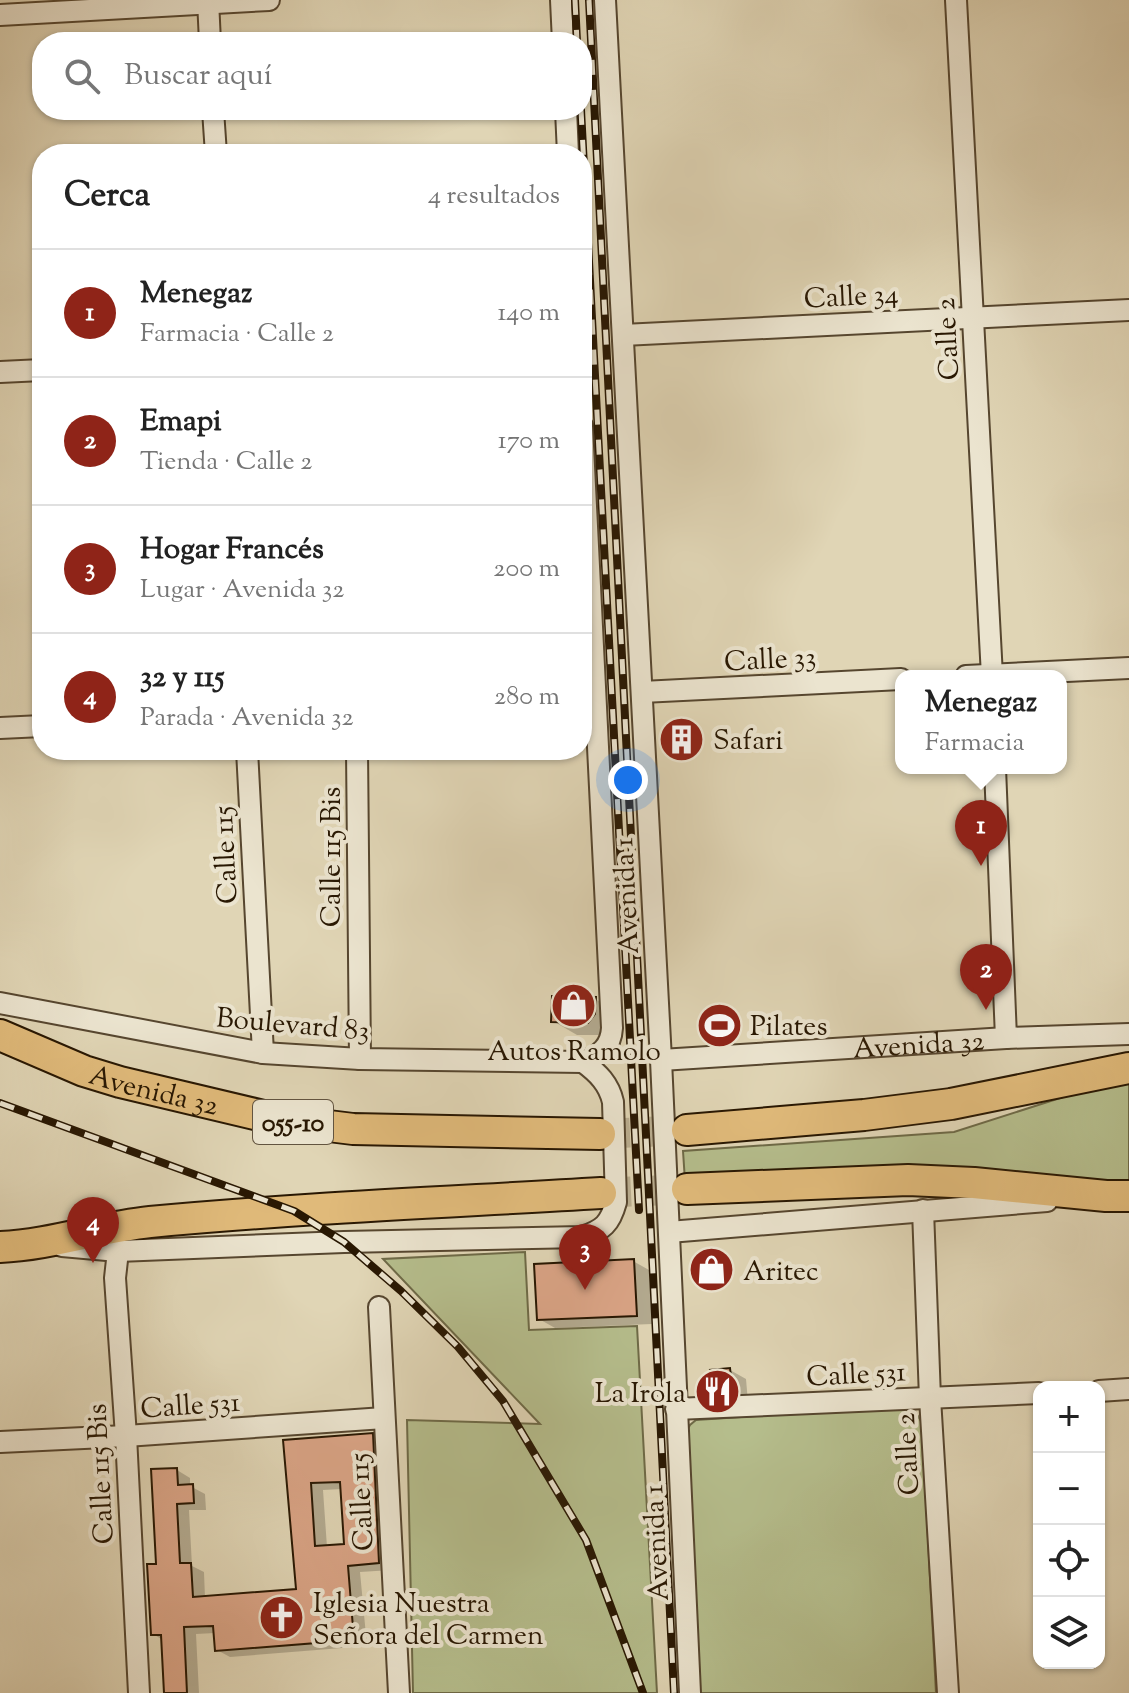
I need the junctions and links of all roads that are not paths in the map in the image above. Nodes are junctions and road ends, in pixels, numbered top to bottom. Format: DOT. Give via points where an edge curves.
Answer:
graph roads {
  1 [pos="269,0"];
  2 [pos="561,0"];
  3 [pos="605,0"];
  4 [pos="956,0"];
  5 [pos="208,2"];
  6 [pos="0,15"];
  7 [pos="210,32"];
  8 [pos="563,32"];
  9 [pos="214,120"];
  10 [pos="566,120"];
  11 [pos="215,144"];
  12 [pos="568,144"];
  13 [pos="1129,310"];
  14 [pos="973,317"];
  15 [pos="623,335"];
  16 [pos="32,370"];
  17 [pos="0,372"];
  18 [pos="1129,668"];
  19 [pos="992,670"];
  20 [pos="1067,671"];
  21 [pos="895,679"];
  22 [pos="642,692"];
  23 [pos="32,726"];
  24 [pos="0,728"];
  25 [pos="592,741"];
  26 [pos="248,760"];
  27 [pos="357,760"];
  28 [pos="995,774"];
  29 [pos="0,1003"];
  30 [pos="1129,1034"];
  31 [pos="0,1035"];
  32 [pos="1006,1038"];
  33 [pos="263,1053"];
  34 [pos="360,1059"];
  35 [pos="661,1060"];
  36 [pos="583,1062"];
  37 [pos="1129,1068"];
  38 [pos="687,1130"];
  39 [pos="600,1134"];
  40 [pos="687,1189"];
  41 [pos="601,1193"];
  42 [pos="1118,1196"];
  43 [pos="923,1210"];
  44 [pos="669,1232"];
  45 [pos="37,1243"];
  46 [pos="0,1247"];
  47 [pos="118,1251"];
  48 [pos="379,1307"];
  49 [pos="1129,1389"];
  50 [pos="1105,1391"];
  51 [pos="1033,1393"];
  52 [pos="930,1398"];
  53 [pos="676,1409"];
  54 [pos="384,1418"];
  55 [pos="126,1436"];
  56 [pos="0,1442"];
  57 [pos="139,1693"];
  58 [pos="399,1693"];
  59 [pos="690,1693"];
  60 [pos="948,1693"];
  1 -- 5 [label="street"];
  2 -- 8 [label="street"];
  3 -- 15 [label="street, Avenida 1"];
  4 -- 14 [label="street, Calle 2"];
  5 -- 6 [label="street"];
  5 -- 7 [label="street"];
  9 -- 11 [label="street"];
  10 -- 12 [label="street"];
  13 -- 14 [label="street, Calle 34"];
  14 -- 15 [label="street, Calle 34"];
  14 -- 19 [label="street, Calle 2"];
  15 -- 22 [label="street, Avenida 1"];
  16 -- 17 [label="street"];
  18 -- 20 [label="street"];
  21 -- 22 [label="street, Calle 33"];
  22 -- 35 [label="street, Avenida 1"];
  23 -- 24 [label="street"];
  25 -- 36 [label="street, Avenida 1" via="612,1028 607,1048"];
  26 -- 33 [label="street, Calle 115"];
  27 -- 34 [label="street, Calle 115 Bis"];
  28 -- 32 [label="street"];
  29 -- 33 [label="street, Boulevard 83"];
  30 -- 32 [label="street, Avenida 32"];
  31 -- 39 [label="highway, Avenida 32 / 055-10" via="120,1082 280,1120 353,1129"];
  32 -- 35 [label="street, Avenida 32"];
  33 -- 34 [label="street, Boulevard 83"];
  34 -- 36 [label="street, Boulevard 83"];
  35 -- 44 [label="street, Avenida 1"];
  36 -- 47 [label="street" via="606,1083 613,1102 616,1202 613,1216 595,1233"];
  37 -- 38 [label="highway, Avenida 32" via="951,1104"];
  40 -- 42 [label="highway" via="908,1180"];
  41 -- 45 [label="highway" via="120,1225"];
  42 -- 43 [label="street"];
  43 -- 44 [label="street"];
  43 -- 52 [label="street, Calle 2"];
  44 -- 53 [label="street, Avenida 1"];
  45 -- 46 [label="highway"];
  45 -- 47 [label="street"];
  47 -- 55 [label="street, Calle 115 Bis" via="115,1278"];
  48 -- 54 [label="street, Calle 115"];
  49 -- 50 [label="street"];
  51 -- 52 [label="street, Calle 531"];
  52 -- 53 [label="street, Calle 531"];
  52 -- 60 [label="street, Calle 2"];
  53 -- 59 [label="street, Avenida 1"];
  54 -- 55 [label="street, Calle 531"];
  54 -- 58 [label="street, Calle 115"];
  55 -- 56 [label="street, Calle 531"];
  55 -- 57 [label="street, Calle 115 Bis"];
}
